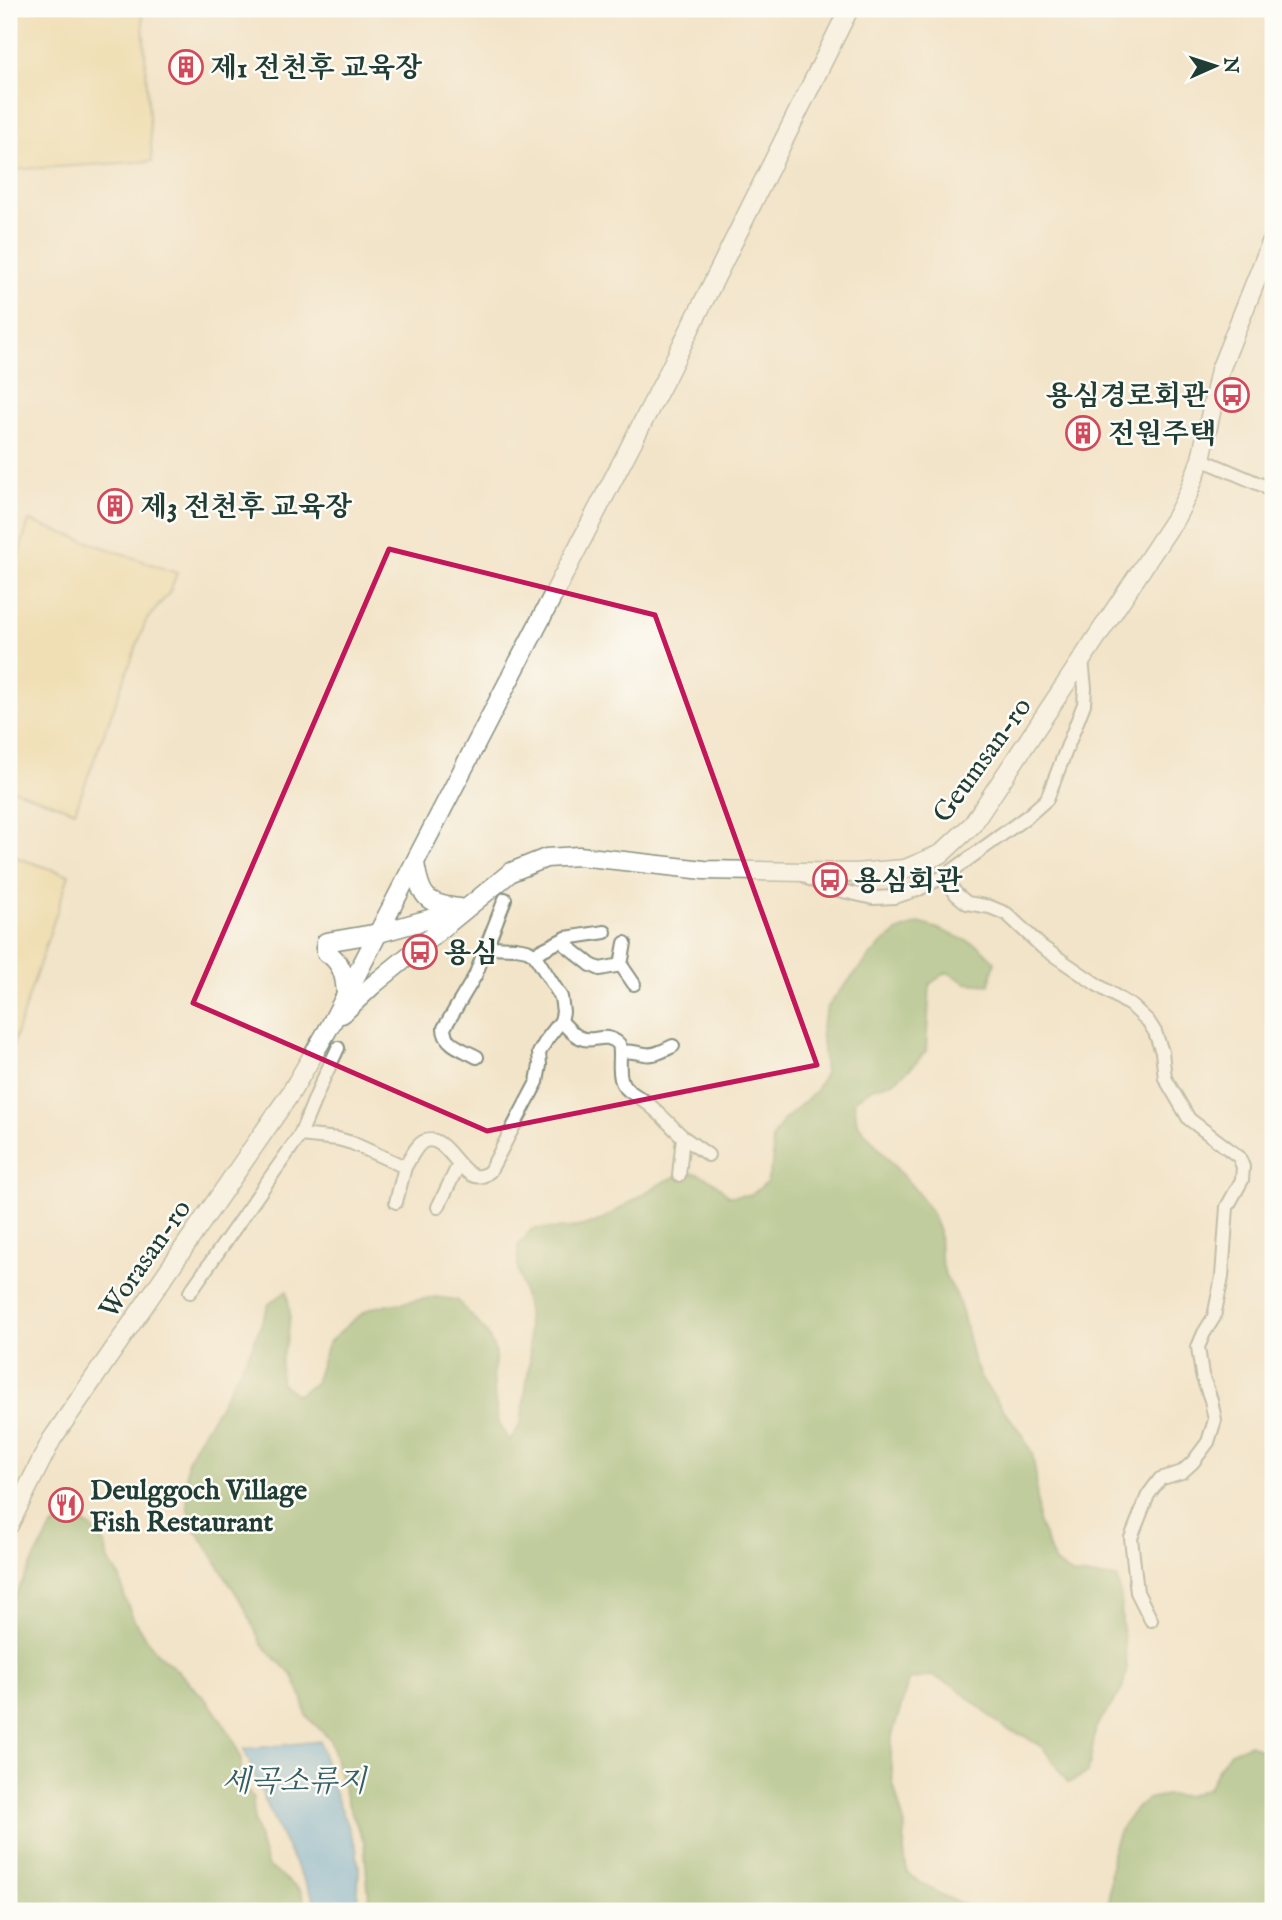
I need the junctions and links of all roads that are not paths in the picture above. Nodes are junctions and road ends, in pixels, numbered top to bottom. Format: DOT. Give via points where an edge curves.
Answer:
graph roads {
  1 [pos="849,9"];
  2 [pos="1273,238"];
  3 [pos="1201,458"];
  4 [pos="1273,493"];
  5 [pos="1082,660"];
  6 [pos="415,863"];
  7 [pos="802,873"];
  8 [pos="945,876"];
  9 [pos="505,900"];
  10 [pos="465,909"];
  11 [pos="605,932"];
  12 [pos="379,933"];
  13 [pos="561,941"];
  14 [pos="625,943"];
  15 [pos="487,947"];
  16 [pos="534,954"];
  17 [pos="621,965"];
  18 [pos="634,985"];
  19 [pos="346,994"];
  20 [pos="561,1021"];
  21 [pos="330,1026"];
  22 [pos="673,1046"];
  23 [pos="338,1048"];
  24 [pos="621,1052"];
  25 [pos="477,1056"];
  26 [pos="300,1135"];
  27 [pos="683,1137"];
  28 [pos="708,1155"];
  29 [pos="459,1164"];
  30 [pos="405,1167"];
  31 [pos="679,1175"];
  32 [pos="396,1202"];
  33 [pos="438,1207"];
  34 [pos="190,1292"];
  35 [pos="9,1525"];
  36 [pos="1151,1620"];
  1 -- 6 [label="main road" via="658,393"];
  2 -- 3 [label="main road, Geumsan-ro" via="1220,370"];
  3 -- 4 [label="street"];
  3 -- 5 [label="main road, Geumsan-ro" via="1175,519"];
  5 -- 7 [label="main road, Geumsan-ro" via="972,825 941,854 905,869"];
  5 -- 8 [label="street" via="1084,704 1046,799"];
  6 -- 10 [label="main road" via="425,896 438,905"];
  6 -- 12 [label="main road"];
  7 -- 8 [label="street" via="834,889 873,898 895,897"];
  7 -- 10 [label="main road, Geumsan-ro" via="546,858 512,873"];
  8 -- 36 [label="street" via="967,903 1007,914 1042,947 1141,1014 1155,1032 1165,1077 1189,1119 1239,1157 1243,1167 1242,1180 1227,1207 1214,1317 1198,1347 1215,1420 1208,1442 1193,1462 1182,1472 1160,1479 1148,1495 1131,1538 1137,1592"];
  9 -- 15 [label="street"];
  10 -- 12 [label="main road"];
  10 -- 21 [label="main road, Geumsan-ro"];
  11 -- 13 [label="street"];
  12 -- 19 [label="main road"];
  12 -- 19 [label="main road" via="326,942 326,951 340,965"];
  13 -- 16 [label="street"];
  13 -- 17 [label="street" via="600,969"];
  14 -- 17 [label="street"];
  15 -- 16 [label="street"];
  15 -- 25 [label="street" via="444,1028 448,1040"];
  16 -- 20 [label="street" via="561,997"];
  17 -- 18 [label="street"];
  19 -- 21 [label="main road"];
  20 -- 24 [label="street" via="576,1037 614,1040"];
  20 -- 29 [label="street" via="539,1053 537,1082 490,1171 478,1176"];
  21 -- 35 [label="main road, Worasan-ro" via="290,1094 51,1439"];
  22 -- 24 [label="street" via="653,1054"];
  23 -- 26 [label="street"];
  24 -- 27 [label="street" via="621,1081 626,1088"];
  26 -- 30 [label="street" via="352,1143"];
  26 -- 34 [label="street"];
  27 -- 28 [label="street"];
  27 -- 31 [label="street"];
  29 -- 30 [label="street" via="443,1146 430,1140 419,1146"];
  29 -- 33 [label="street"];
  30 -- 32 [label="street"];
}
